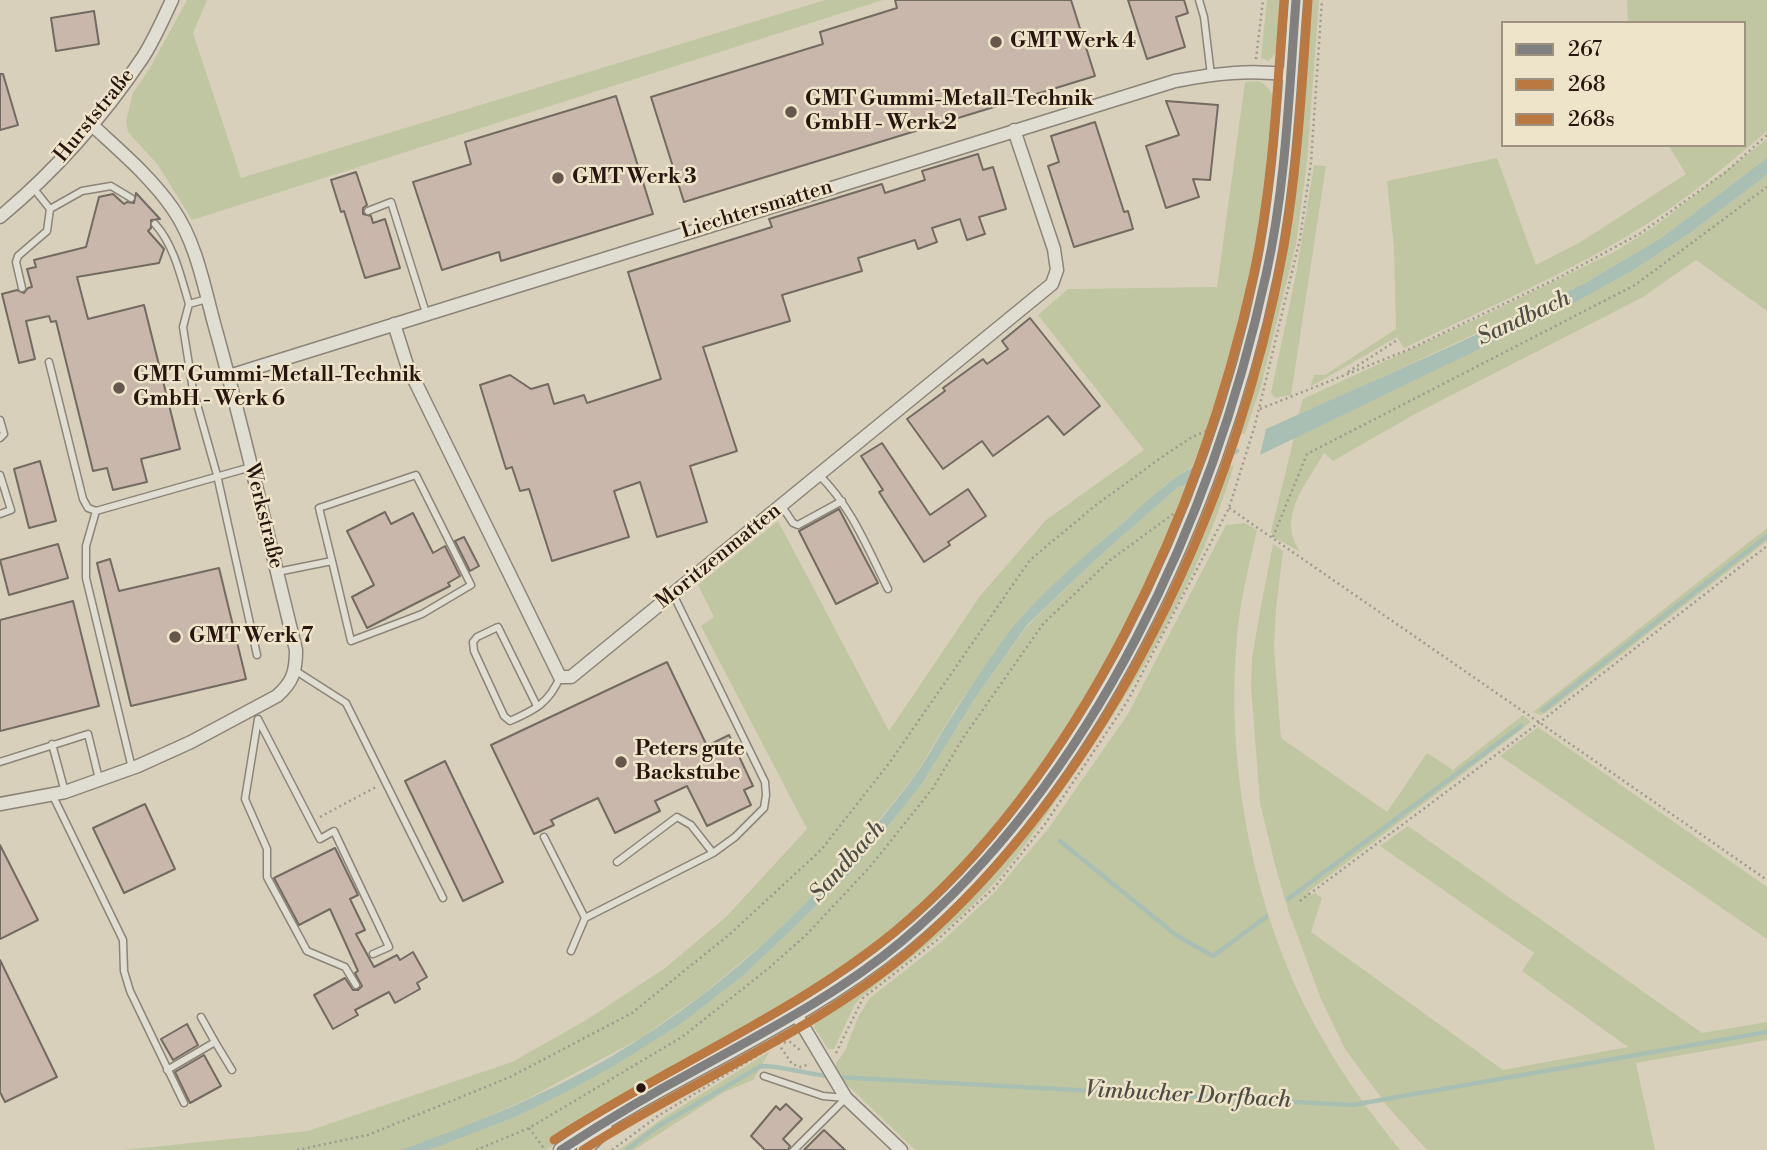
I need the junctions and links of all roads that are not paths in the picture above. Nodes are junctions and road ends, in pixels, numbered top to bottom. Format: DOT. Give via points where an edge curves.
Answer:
graph roads {
  1 [pos="172,0"];
  2 [pos="1199,0"];
  3 [pos="1296,0"];
  4 [pos="1211,75"];
  5 [pos="1290,75"];
  6 [pos="92,125"];
  7 [pos="1014,130"];
  8 [pos="34,189"];
  9 [pos="131,198"];
  10 [pos="50,209"];
  11 [pos="368,211"];
  12 [pos="0,217"];
  13 [pos="155,224"];
  14 [pos="22,288"];
  15 [pos="207,299"];
  16 [pos="189,304"];
  17 [pos="426,313"];
  18 [pos="394,324"];
  19 [pos="49,362"];
  20 [pos="229,376"];
  21 [pos="0,420"];
  22 [pos="0,438"];
  23 [pos="251,467"];
  24 [pos="0,475"];
  25 [pos="217,475"];
  26 [pos="819,475"];
  27 [pos="842,501"];
  28 [pos="781,505"];
  29 [pos="96,511"];
  30 [pos="0,514"];
  31 [pos="332,561"];
  32 [pos="277,572"];
  33 [pos="888,589"];
  34 [pos="673,594"];
  35 [pos="257,655"];
  36 [pos="296,671"];
  37 [pos="560,677"];
  38 [pos="537,706"];
  39 [pos="255,715"];
  40 [pos="52,744"];
  41 [pos="0,762"];
  42 [pos="132,768"];
  43 [pos="99,779"];
  44 [pos="59,793"];
  45 [pos="0,804"];
  46 [pos="544,837"];
  47 [pos="713,853"];
  48 [pos="617,862"];
  49 [pos="443,898"];
  50 [pos="585,918"];
  51 [pos="571,951"];
  52 [pos="373,954"];
  53 [pos="356,985"];
  54 [pos="797,1016"];
  55 [pos="201,1017"];
  56 [pos="215,1042"];
  57 [pos="167,1070"];
  58 [pos="232,1070"];
  59 [pos="764,1076"];
  60 [pos="846,1098"];
  61 [pos="184,1103"];
  62 [pos="619,1114"];
  63 [pos="897,1149"];
  64 [pos="561,1150"];
  65 [pos="584,1150"];
  66 [pos="794,1150"];
  1 -- 6 [label="street, Hurststraße" via="144,56"];
  2 -- 4 [label="lane"];
  3 -- 5 [label="street"];
  4 -- 5 [label="street, Liechtersmatten"];
  4 -- 7 [label="street, Liechtersmatten" via="1175,81"];
  5 -- 54 [label="street" via="1267,270 1251,343 1209,476 1153,604 1106,691 1020,820 952,896 903,940"];
  6 -- 8 [label="street, Hurststraße"];
  6 -- 15 [label="street, Werkstraße" via="150,180 174,210 191,241"];
  7 -- 17 [label="street, Liechtersmatten"];
  7 -- 26 [label="street, Moritzenmatten" via="1054,249 1057,270 1052,284"];
  8 -- 10 [label="lane"];
  8 -- 12 [label="street, Hurststraße"];
  9 -- 10 [label="lane" via="111,186 82,191"];
  10 -- 14 [label="lane" via="47,231 16,262"];
  11 -- 17 [label="lane" via="391,202"];
  13 -- 16 [label="lane" via="181,274"];
  15 -- 16 [label="lane"];
  15 -- 20 [label="street, Werkstraße"];
  16 -- 25 [label="lane" via="183,327 186,351"];
  17 -- 18 [label="street, Liechtersmatten"];
  18 -- 20 [label="street, Liechtersmatten"];
  18 -- 37 [label="street" via="407,365"];
  19 -- 29 [label="lane" via="83,499"];
  20 -- 23 [label="street, Werkstraße"];
  21 -- 22 [label="lane" via="4,434"];
  23 -- 25 [label="lane"];
  23 -- 32 [label="street, Werkstraße"];
  24 -- 30 [label="lane" via="11,510"];
  25 -- 29 [label="lane"];
  25 -- 35 [label="lane"];
  26 -- 27 [label="lane"];
  26 -- 28 [label="street, Moritzenmatten"];
  27 -- 28 [label="lane" via="798,525"];
  27 -- 33 [label="lane"];
  28 -- 34 [label="street, Moritzenmatten"];
  29 -- 42 [label="lane" via="86,546 86,578"];
  31 -- 31 [label="lane" via="351,641 422,614 471,585 416,475 319,508"];
  31 -- 32 [label="lane"];
  32 -- 36 [label="street, Werkstraße" via="296,650"];
  34 -- 37 [label="street, Moritzenmatten" via="571,677"];
  34 -- 47 [label="lane" via="765,782 764,808"];
  36 -- 39 [label="street" via="288,687"];
  36 -- 49 [label="lane" via="346,703"];
  37 -- 38 [label="lane" via="552,694"];
  38 -- 38 [label="lane" via="510,721 504,716 474,651 477,637 498,627"];
  39 -- 42 [label="street"];
  39 -- 52 [label="lane" via="320,839 334,831 389,947"];
  39 -- 53 [label="lane" via="244,799 267,849 267,877 307,951 345,967"];
  40 -- 41 [label="lane"];
  40 -- 43 [label="lane" via="89,734"];
  40 -- 44 [label="lane"];
  42 -- 43 [label="street"];
  43 -- 44 [label="street"];
  44 -- 45 [label="street"];
  44 -- 57 [label="lane" via="124,940 124,971 130,991"];
  46 -- 50 [label="lane"];
  47 -- 48 [label="lane" via="691,825 677,817"];
  47 -- 50 [label="lane"];
  50 -- 51 [label="lane"];
  54 -- 60 [label="street"];
  54 -- 62 [label="street"];
  55 -- 56 [label="lane"];
  56 -- 57 [label="lane"];
  56 -- 58 [label="lane"];
  57 -- 61 [label="lane"];
  59 -- 60 [label="lane" via="823,1096"];
  60 -- 63 [label="street"];
  60 -- 66 [label="lane"];
  62 -- 64 [label="street"];
  62 -- 65 [label="street"];
}
